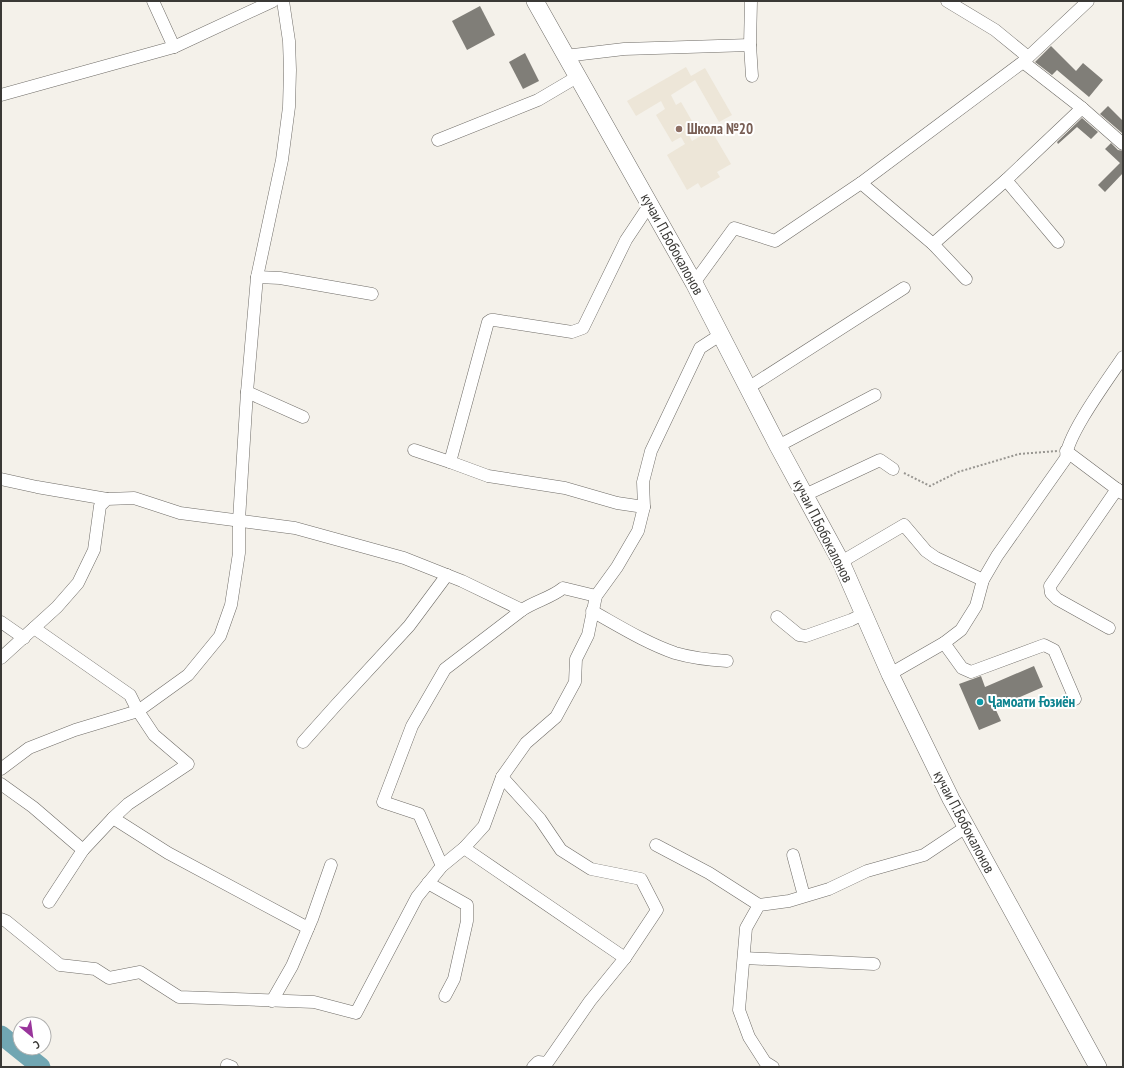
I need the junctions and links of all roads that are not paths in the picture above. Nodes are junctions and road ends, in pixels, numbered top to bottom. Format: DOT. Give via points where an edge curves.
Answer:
graph roads {
  1 [pos="153,1"];
  2 [pos="273,1"];
  3 [pos="283,1"];
  4 [pos="535,1"];
  5 [pos="751,1"];
  6 [pos="947,1"];
  7 [pos="1088,1"];
  8 [pos="750,45"];
  9 [pos="174,47"];
  10 [pos="565,56"];
  11 [pos="1025,59"];
  12 [pos="752,76"];
  13 [pos="577,77"];
  14 [pos="2,94"];
  15 [pos="1082,108"];
  16 [pos="438,140"];
  17 [pos="1123,144"];
  18 [pos="1006,180"];
  19 [pos="861,183"];
  20 [pos="650,204"];
  21 [pos="1058,242"];
  22 [pos="932,244"];
  23 [pos="257,277"];
  24 [pos="966,279"];
  25 [pos="694,283"];
  26 [pos="904,288"];
  27 [pos="372,294"];
  28 [pos="720,335"];
  29 [pos="1123,357"];
  30 [pos="748,388"];
  31 [pos="247,392"];
  32 [pos="875,395"];
  33 [pos="303,417"];
  34 [pos="778,446"];
  35 [pos="414,450"];
  36 [pos="1066,451"];
  37 [pos="450,462"];
  38 [pos="893,469"];
  39 [pos="1,479"];
  40 [pos="1120,491"];
  41 [pos="805,495"];
  42 [pos="106,499"];
  43 [pos="644,507"];
  44 [pos="239,520"];
  45 [pos="841,562"];
  46 [pos="447,575"];
  47 [pos="983,580"];
  48 [pos="596,596"];
  49 [pos="522,610"];
  50 [pos="592,611"];
  51 [pos="863,614"];
  52 [pos="777,617"];
  53 [pos="1,622"];
  54 [pos="34,628"];
  55 [pos="1109,628"];
  56 [pos="24,638"];
  57 [pos="944,643"];
  58 [pos="1,658"];
  59 [pos="727,661"];
  60 [pos="890,674"];
  61 [pos="1075,699"];
  62 [pos="138,711"];
  63 [pos="303,742"];
  64 [pos="1,769"];
  65 [pos="502,777"];
  66 [pos="1,784"];
  67 [pos="113,818"];
  68 [pos="966,828"];
  69 [pos="656,845"];
  70 [pos="464,848"];
  71 [pos="83,850"];
  72 [pos="793,856"];
  73 [pos="331,864"];
  74 [pos="442,866"];
  75 [pos="428,883"];
  76 [pos="804,896"];
  77 [pos="50,902"];
  78 [pos="759,905"];
  79 [pos="1,919"];
  80 [pos="308,928"];
  81 [pos="625,958"];
  82 [pos="744,958"];
  83 [pos="874,964"];
  84 [pos="444,996"];
  85 [pos="272,1001"];
  86 [pos="534,1067"];
  87 [pos="773,1067"];
  88 [pos="1098,1067"];
  1 -- 9 [label="street"];
  2 -- 9 [label="street"];
  3 -- 23 [label="street" via="289,41 289,107 282,160"];
  4 -- 10 [label="main road, кучаи П.Бобокалонов"];
  5 -- 8 [label="street"];
  6 -- 11 [label="street" via="995,30"];
  7 -- 11 [label="street"];
  8 -- 10 [label="street" via="624,49"];
  8 -- 12 [label="street"];
  9 -- 14 [label="street"];
  10 -- 13 [label="main road, кучаи П.Бобокалонов"];
  11 -- 15 [label="street"];
  11 -- 19 [label="street"];
  13 -- 16 [label="street" via="538,100"];
  13 -- 20 [label="main road, кучаи П.Бобокалонов"];
  15 -- 17 [label="street"];
  15 -- 18 [label="street"];
  18 -- 21 [label="street"];
  18 -- 22 [label="street"];
  19 -- 22 [label="street"];
  19 -- 25 [label="street" via="775,241 734,228"];
  20 -- 25 [label="main road, кучаи П.Бобокалонов"];
  20 -- 37 [label="street" via="626,240 582,328 572,332 494,320 488,322"];
  22 -- 24 [label="street"];
  23 -- 27 [label="street" via="280,278"];
  23 -- 31 [label="street"];
  25 -- 28 [label="main road, кучаи П.Бобокалонов"];
  26 -- 30 [label="street"];
  28 -- 30 [label="main road, кучаи П.Бобокалонов"];
  28 -- 43 [label="street" via="700,348 651,451 643,482"];
  29 -- 36 [label="street" via="1082,420"];
  30 -- 34 [label="main road, кучаи П.Бобокалонов"];
  31 -- 33 [label="street"];
  31 -- 44 [label="street"];
  32 -- 34 [label="street"];
  34 -- 41 [label="main road, кучаи П.Бобокалонов"];
  35 -- 37 [label="street"];
  36 -- 40 [label="street"];
  36 -- 47 [label="street" via="1066,458"];
  37 -- 43 [label="street" via="488,476 565,488 616,503"];
  38 -- 41 [label="street" via="880,460"];
  39 -- 42 [label="street"];
  40 -- 55 [label="street" via="1050,586 1051,594 1057,599"];
  41 -- 45 [label="main road, кучаи П.Бобокалонов"];
  42 -- 44 [label="street" via="134,498 180,513"];
  42 -- 54 [label="street" via="100,506 94,550 78,583"];
  43 -- 48 [label="street" via="638,531"];
  44 -- 46 [label="street" via="302,530 404,558"];
  44 -- 62 [label="street" via="239,553 231,605 220,636 188,675"];
  45 -- 47 [label="street" via="904,525 926,551"];
  45 -- 51 [label="main road, кучаи П.Бобокалонов"];
  46 -- 49 [label="street"];
  46 -- 63 [label="street" via="409,626"];
  47 -- 57 [label="street" via="976,606 961,630"];
  48 -- 49 [label="street" via="563,588"];
  48 -- 50 [label="street"];
  49 -- 74 [label="street" via="445,670 412,726 384,802 419,814"];
  50 -- 59 [label="street" via="634,635 675,653 700,659"];
  50 -- 65 [label="street" via="588,635 576,659 575,682 556,717 526,743"];
  51 -- 52 [label="street" via="806,636 798,635"];
  51 -- 60 [label="main road, кучаи П.Бобокалонов"];
  53 -- 56 [label="street"];
  54 -- 56 [label="street"];
  54 -- 62 [label="street" via="130,695"];
  56 -- 58 [label="street"];
  57 -- 60 [label="street"];
  57 -- 61 [label="street" via="962,668 971,672 1044,645 1054,650"];
  60 -- 68 [label="main road, кучаи П.Бобокалонов"];
  62 -- 64 [label="street" via="75,730 29,748"];
  62 -- 67 [label="street" via="154,735 188,764 128,804"];
  65 -- 70 [label="street" via="484,826"];
  65 -- 81 [label="street" via="540,819 561,850 591,869 641,878 657,910"];
  66 -- 71 [label="street" via="33,807"];
  67 -- 71 [label="street"];
  67 -- 80 [label="street" via="168,853"];
  68 -- 76 [label="street" via="924,855 868,871 829,889"];
  68 -- 88 [label="main road, кучаи П.Бобокалонов"];
  69 -- 78 [label="street" via="709,873"];
  70 -- 74 [label="street"];
  70 -- 81 [label="street"];
  71 -- 77 [label="street"];
  72 -- 76 [label="street"];
  73 -- 80 [label="street"];
  74 -- 75 [label="street"];
  75 -- 84 [label="street" via="467,906 467,921 454,979"];
  75 -- 85 [label="street" via="417,896 356,1013 314,1002"];
  76 -- 78 [label="street"];
  78 -- 82 [label="street" via="746,928"];
  79 -- 85 [label="street" via="60,965 95,969 110,978 140,972 179,997"];
  80 -- 85 [label="street" via="292,966"];
  81 -- 86 [label="street" via="590,1001 547,1063 538,1062"];
  82 -- 83 [label="street"];
  82 -- 87 [label="street" via="739,1010 749,1037 765,1062"];
}
